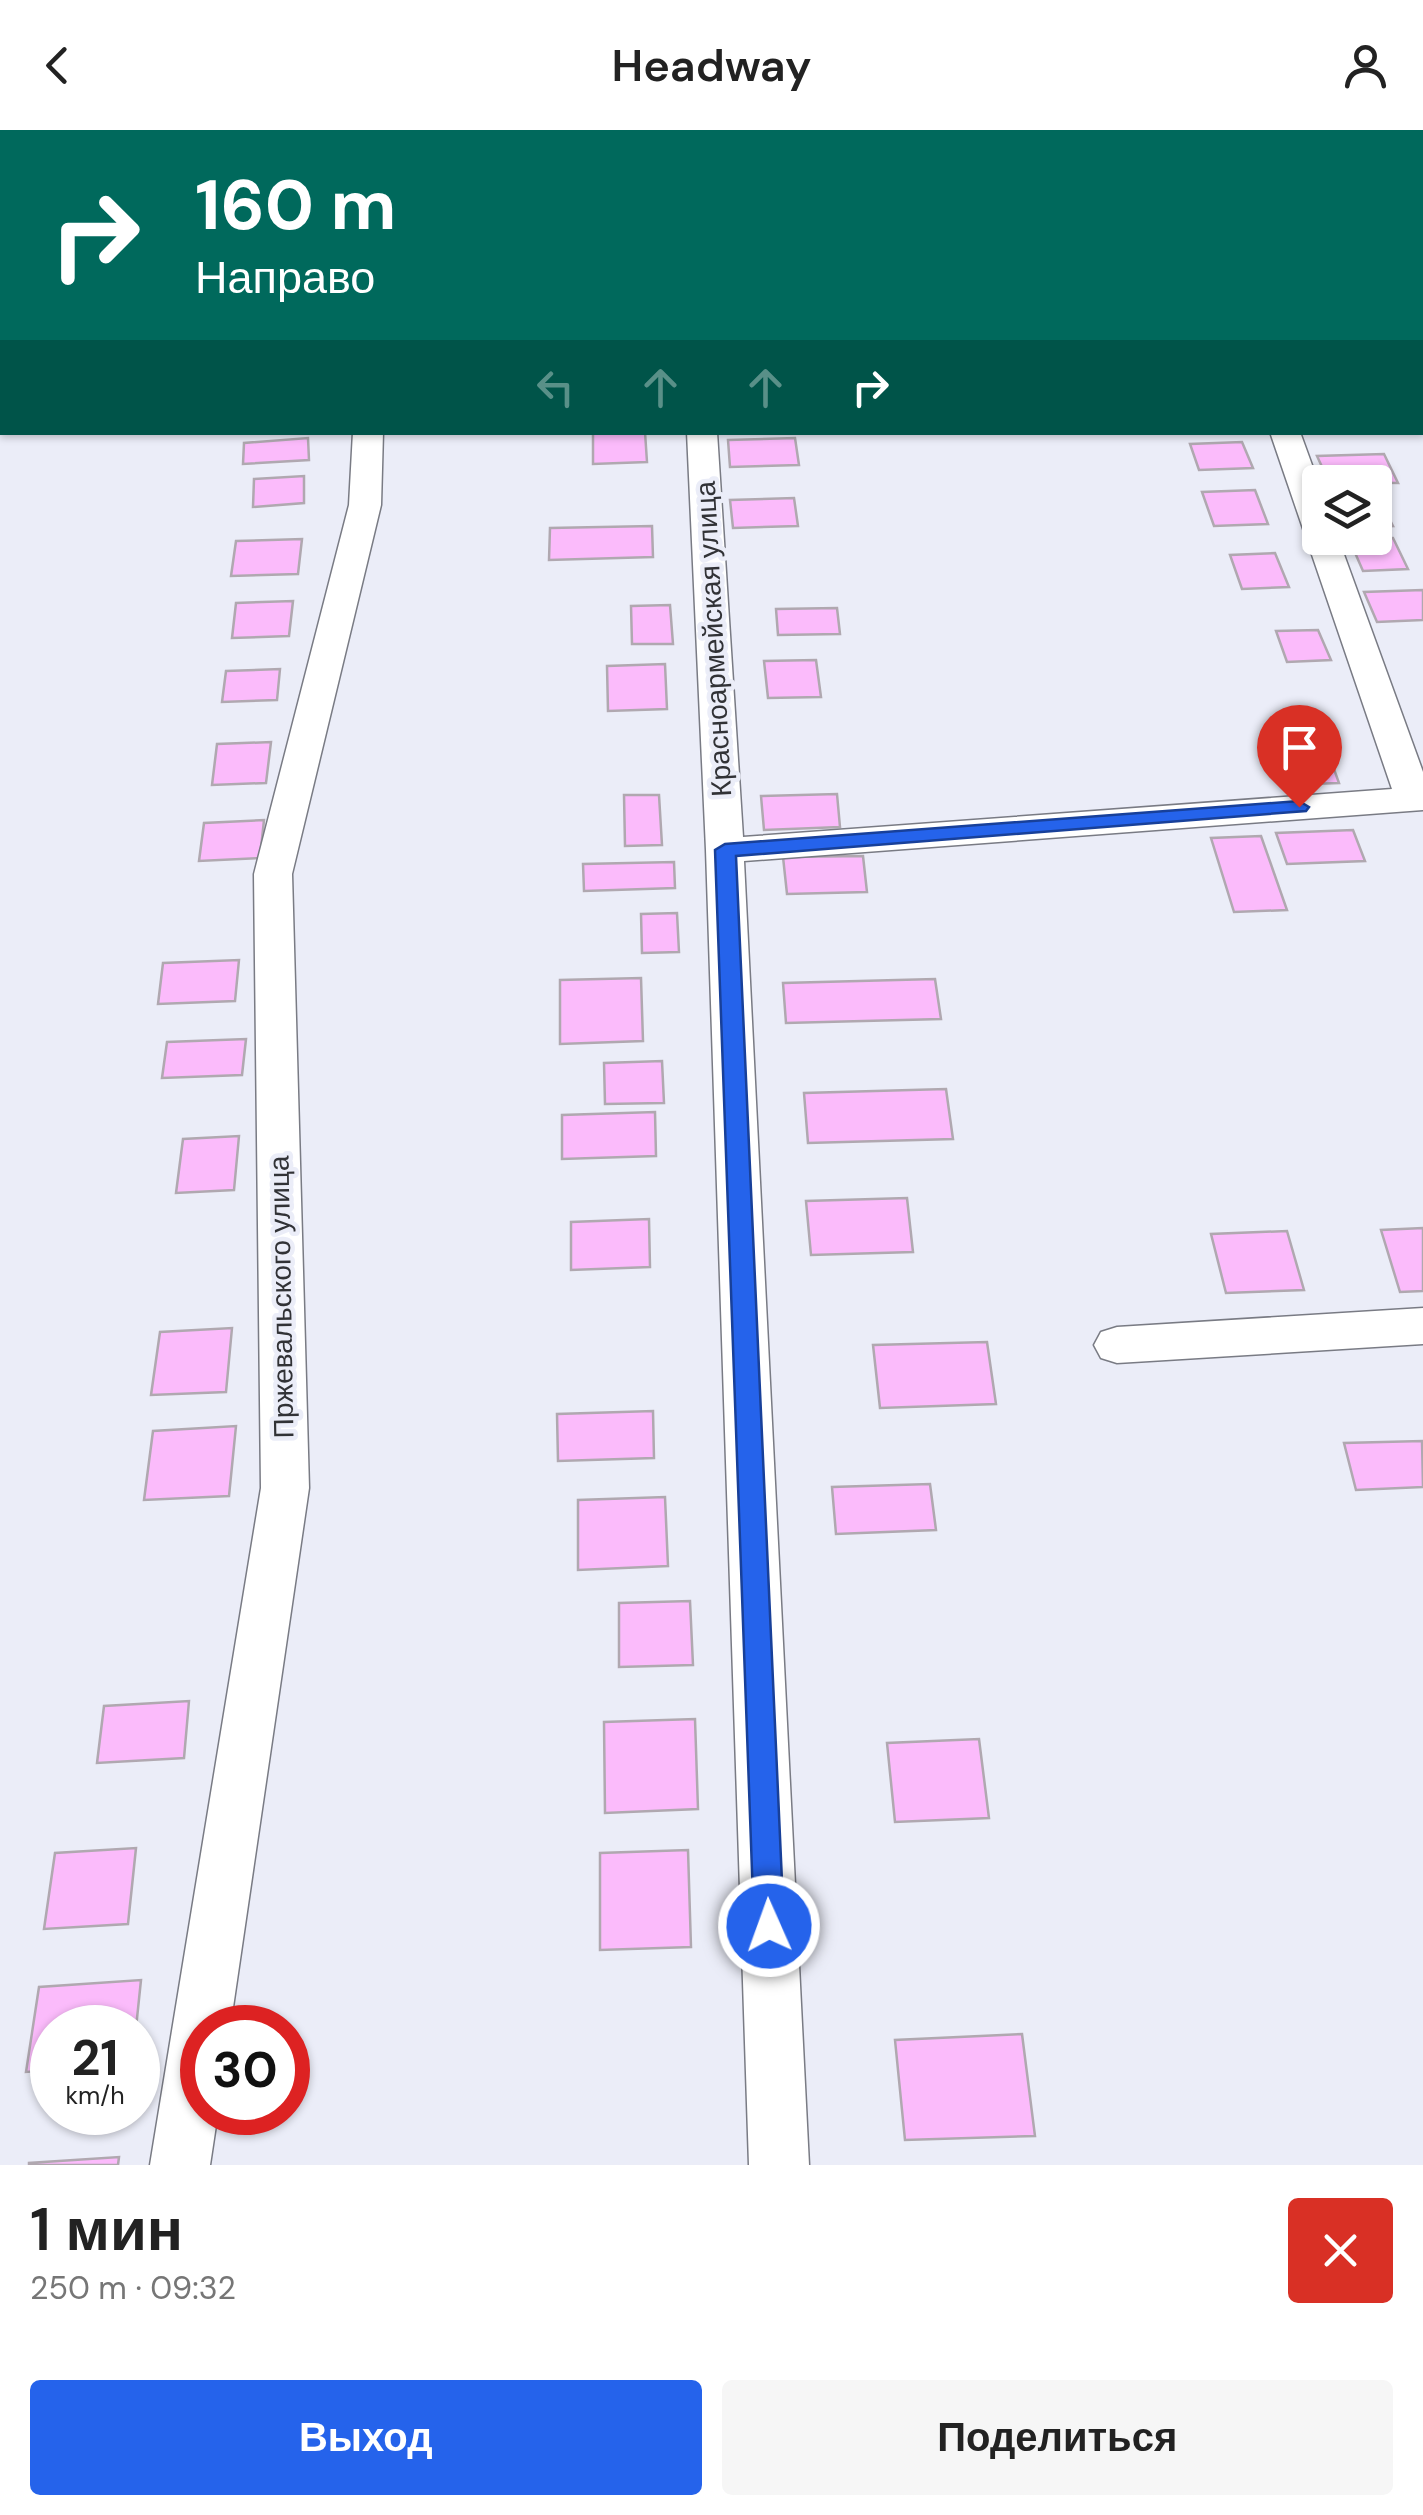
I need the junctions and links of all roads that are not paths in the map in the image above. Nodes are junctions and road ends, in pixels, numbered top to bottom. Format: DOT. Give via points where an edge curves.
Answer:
graph roads {
  1 [pos="368,435"];
  2 [pos="702,435"];
  3 [pos="1286,435"];
  4 [pos="1302,481"];
  5 [pos="1328,555"];
  6 [pos="1419,798"];
  7 [pos="725,850"];
  8 [pos="1423,1326"];
  9 [pos="1117,1346"];
  10 [pos="180,2165"];
  11 [pos="779,2165"];
  1 -- 10 [label="street, Пржевальского улица" via="365,504 273,874 285,1488"];
  2 -- 7 [label="street, Красноармейская улица"];
  3 -- 4 [label="street"];
  5 -- 6 [label="street"];
  6 -- 7 [label="street"];
  7 -- 11 [label="street, Красноармейская улица"];
  8 -- 9 [label="street"];
}
